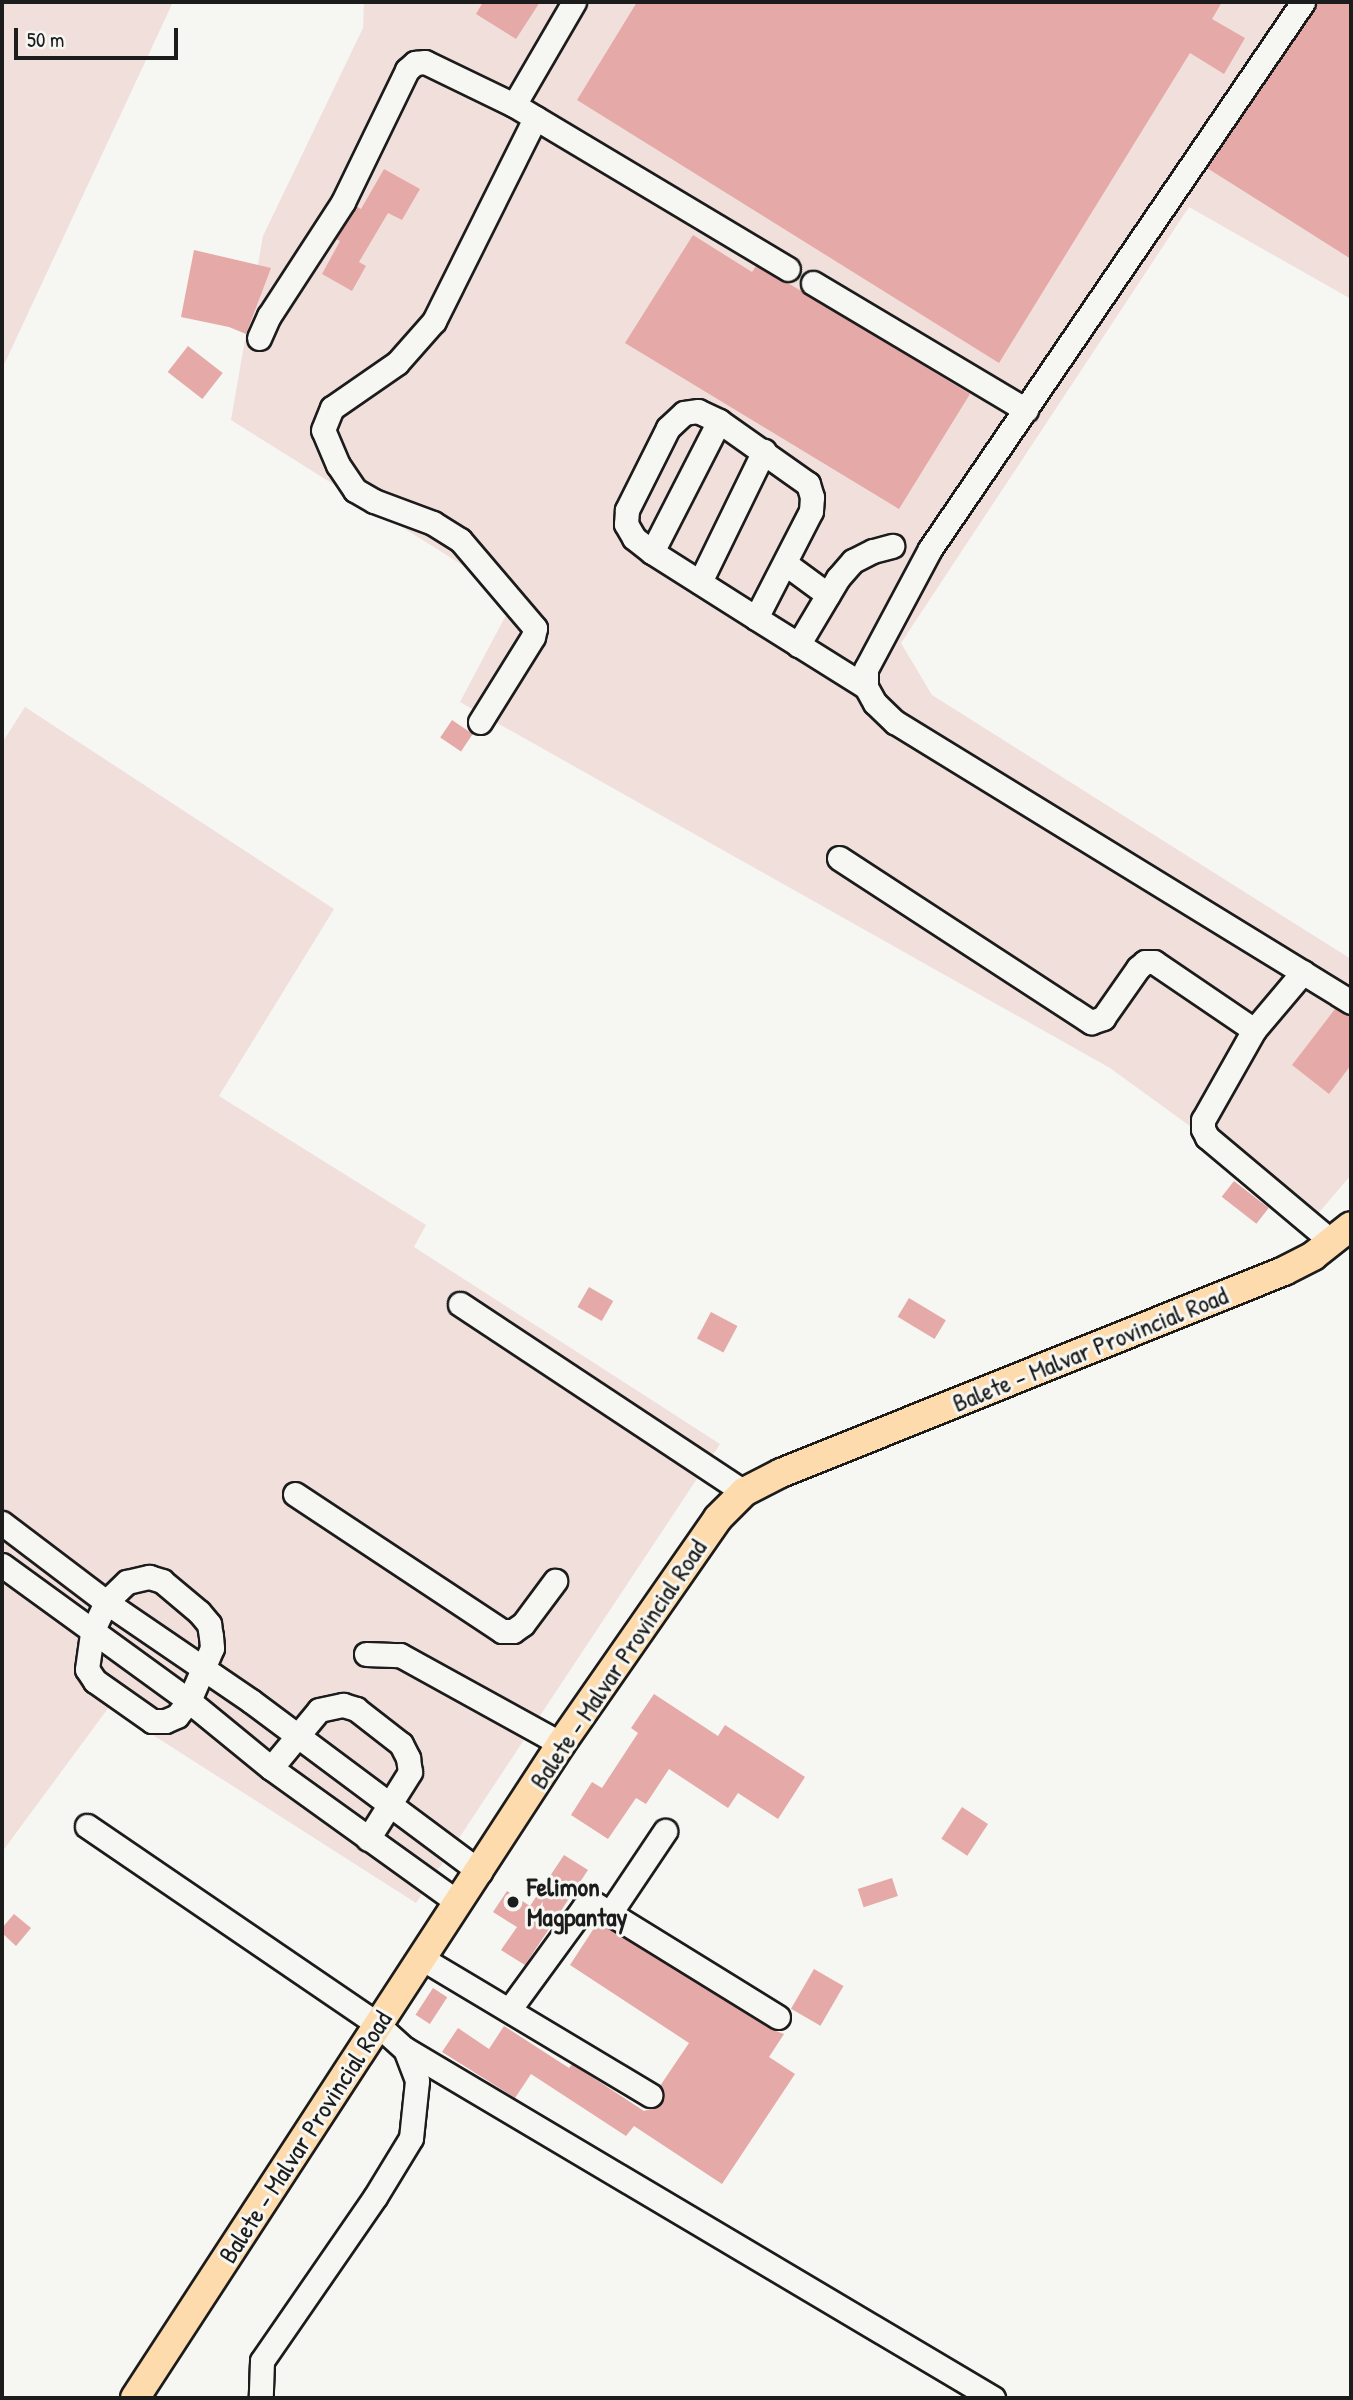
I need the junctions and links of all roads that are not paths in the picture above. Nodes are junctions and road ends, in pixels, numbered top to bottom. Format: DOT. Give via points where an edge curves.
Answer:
graph roads {
  1 [pos="574,2"];
  2 [pos="1303,2"];
  3 [pos="514,105"];
  4 [pos="535,118"];
  5 [pos="788,269"];
  6 [pos="813,283"];
  7 [pos="259,338"];
  8 [pos="1026,410"];
  9 [pos="719,421"];
  10 [pos="764,451"];
  11 [pos="892,546"];
  12 [pos="652,552"];
  13 [pos="786,564"];
  14 [pos="700,582"];
  15 [pos="828,595"];
  16 [pos="756,618"];
  17 [pos="798,645"];
  18 [pos="866,687"];
  19 [pos="480,722"];
  20 [pos="839,858"];
  21 [pos="1303,972"];
  22 [pos="1351,1002"];
  23 [pos="1254,1030"];
  24 [pos="1342,1234"];
  25 [pos="460,1304"];
  26 [pos="744,1492"];
  27 [pos="295,1494"];
  28 [pos="2,1523"];
  29 [pos="2,1565"];
  30 [pos="555,1581"];
  31 [pos="106,1602"];
  32 [pos="92,1632"];
  33 [pos="366,1654"];
  34 [pos="202,1668"];
  35 [pos="189,1701"];
  36 [pos="297,1736"];
  37 [pos="561,1744"];
  38 [pos="271,1768"];
  39 [pos="391,1805"];
  40 [pos="87,1826"];
  41 [pos="665,1830"];
  42 [pos="368,1839"];
  43 [pos="480,1872"];
  44 [pos="459,1903"];
  45 [pos="610,1913"];
  46 [pos="423,1959"];
  47 [pos="509,2010"];
  48 [pos="778,2017"];
  49 [pos="377,2024"];
  50 [pos="405,2049"];
  51 [pos="650,2095"];
  52 [pos="135,2398"];
  53 [pos="261,2398"];
  54 [pos="993,2398"];
  1 -- 3 [label="street"];
  2 -- 8 [label="street"];
  3 -- 4 [label="street"];
  3 -- 7 [label="street" via="425,62 407,69 343,202"];
  4 -- 5 [label="street"];
  4 -- 19 [label="street" via="434,321 397,363 332,408 323,430 355,490 433,523 460,540 535,628"];
  6 -- 8 [label="street"];
  8 -- 18 [label="street" via="930,549 866,669"];
  9 -- 10 [label="street"];
  9 -- 12 [label="street"];
  9 -- 12 [label="street" via="698,411 684,413 668,428 626,510 626,524 634,538"];
  10 -- 13 [label="street" via="808,484 812,497 811,511"];
  10 -- 14 [label="street"];
  11 -- 15 [label="street" via="853,561"];
  12 -- 14 [label="street"];
  13 -- 15 [label="street"];
  13 -- 16 [label="street"];
  14 -- 16 [label="street"];
  15 -- 17 [label="street"];
  16 -- 17 [label="street"];
  17 -- 18 [label="street"];
  18 -- 21 [label="street" via="895,722"];
  20 -- 23 [label="street" via="1091,1022 1103,1018 1138,968 1154,961"];
  21 -- 22 [label="street"];
  21 -- 23 [label="street"];
  23 -- 24 [label="street" via="1203,1120 1203,1129 1207,1137"];
  24 -- 26 [label="main road, Balete - Malvar Provincial Road" via="1284,1271 781,1473"];
  25 -- 26 [label="street"];
  26 -- 37 [label="main road, Balete - Malvar Provincial Road" via="718,1518"];
  27 -- 30 [label="street" via="502,1631 523,1624"];
  28 -- 31 [label="street"];
  29 -- 32 [label="street"];
  31 -- 32 [label="street"];
  31 -- 34 [label="street"];
  31 -- 34 [label="street" via="127,1582 149,1577 162,1581 209,1624 212,1648"];
  32 -- 35 [label="street"];
  32 -- 35 [label="street" via="87,1669 95,1681 152,1721 177,1716"];
  33 -- 37 [label="street" via="400,1655"];
  34 -- 35 [label="street"];
  34 -- 36 [label="street"];
  35 -- 38 [label="street"];
  36 -- 38 [label="street"];
  36 -- 39 [label="street"];
  36 -- 39 [label="street" via="319,1710 343,1705 356,1709 401,1744 408,1758 410,1772"];
  37 -- 43 [label="main road, Balete - Malvar Provincial Road"];
  38 -- 42 [label="street"];
  39 -- 42 [label="street"];
  39 -- 43 [label="street"];
  40 -- 49 [label="street"];
  41 -- 45 [label="street"];
  42 -- 44 [label="street"];
  43 -- 44 [label="main road, Balete - Malvar Provincial Road"];
  44 -- 46 [label="main road, Balete - Malvar Provincial Road"];
  45 -- 47 [label="street" via="595,1904 584,1907"];
  45 -- 48 [label="street"];
  46 -- 47 [label="street"];
  46 -- 49 [label="main road, Balete - Malvar Provincial Road"];
  47 -- 51 [label="street"];
  49 -- 50 [label="street"];
  49 -- 52 [label="main road, Balete - Malvar Provincial Road"];
  50 -- 53 [label="street" via="417,2081 411,2138 262,2361"];
  50 -- 54 [label="street"];
}
